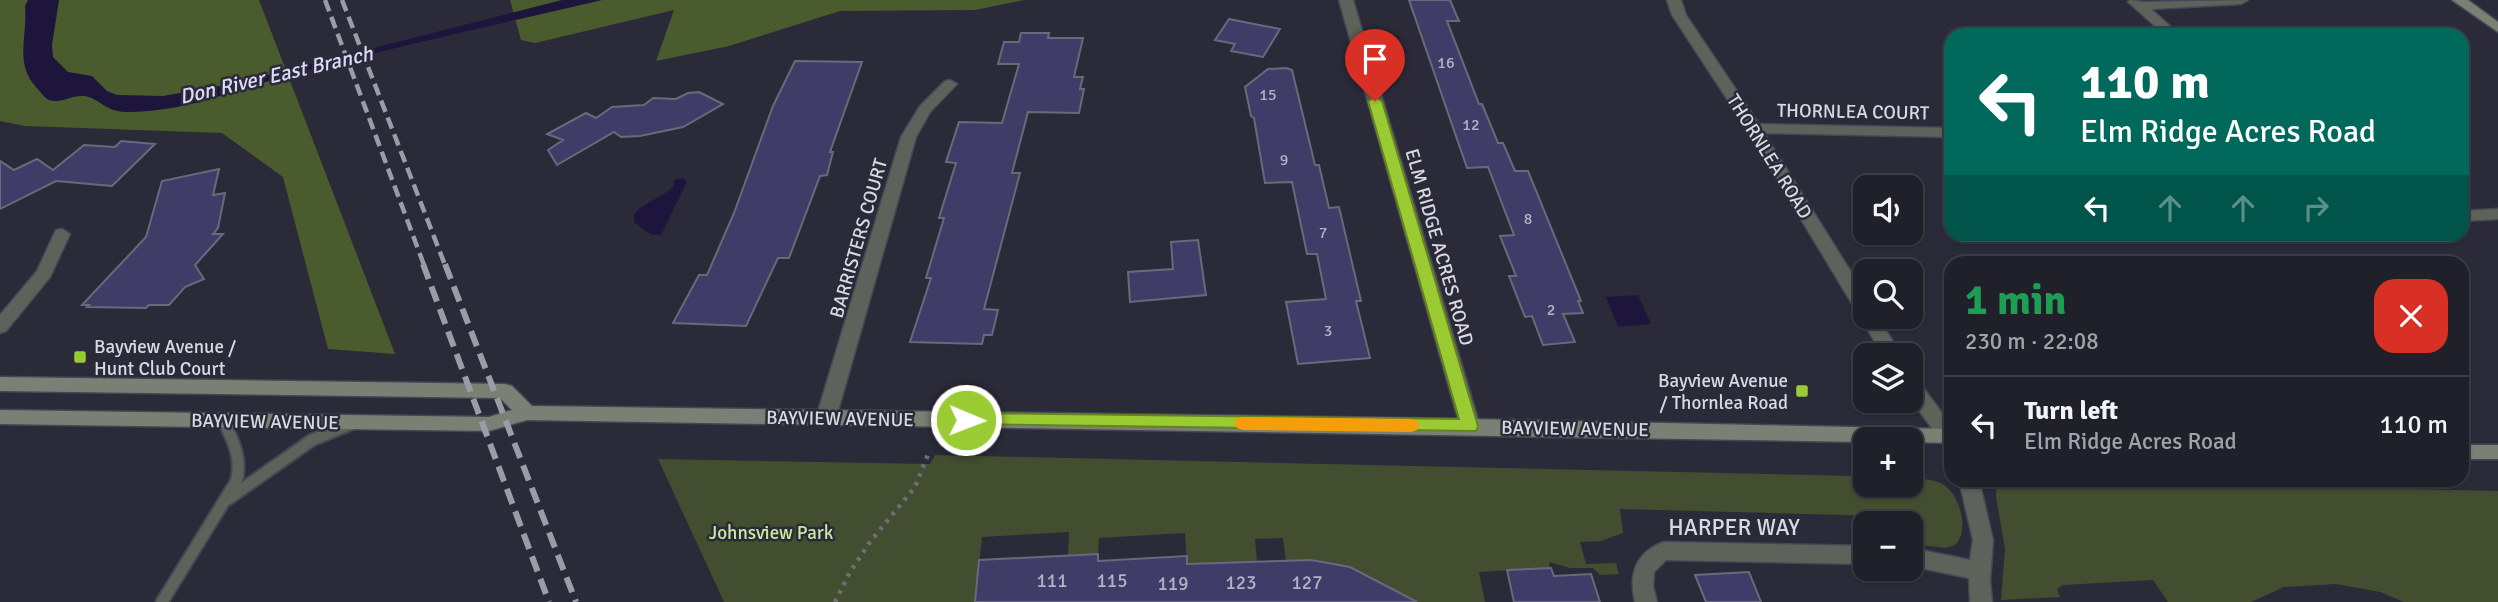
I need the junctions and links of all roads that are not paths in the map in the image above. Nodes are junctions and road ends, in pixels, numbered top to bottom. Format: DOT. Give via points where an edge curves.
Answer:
graph roads {
  1 [pos="1346,0"];
  2 [pos="1674,0"];
  3 [pos="2241,0"];
  4 [pos="2459,0"];
  5 [pos="2136,3"];
  6 [pos="2165,28"];
  7 [pos="2498,28"];
  8 [pos="950,84"];
  9 [pos="1754,128"];
  10 [pos="1944,132"];
  11 [pos="2498,214"];
  12 [pos="2469,216"];
  13 [pos="62,234"];
  14 [pos="1853,290"];
  15 [pos="0,327"];
  16 [pos="0,384"];
  17 [pos="1923,401"];
  18 [pos="527,413"];
  19 [pos="0,417"];
  20 [pos="826,418"];
  21 [pos="223,420"];
  22 [pos="355,422"];
  23 [pos="1470,426"];
  24 [pos="1944,428"];
  25 [pos="1944,437"];
  26 [pos="2469,452"];
  27 [pos="2498,452"];
  28 [pos="1971,487"];
  29 [pos="226,501"];
  30 [pos="1853,555"];
  31 [pos="1923,559"];
  32 [pos="1979,571"];
  33 [pos="162,602"];
  34 [pos="1646,602"];
  35 [pos="1981,602"];
  1 -- 23 [label="street, ELM RIDGE ACRES ROAD"];
  2 -- 9 [label="street, THORNLEA ROAD" via="1679,15"];
  3 -- 5 [label="street"];
  4 -- 7 [label="main road"];
  5 -- 6 [label="street"];
  8 -- 20 [label="street, BARRISTERS COURT" via="918,116 905,140 903,161"];
  9 -- 10 [label="street, THORNLEA COURT"];
  9 -- 14 [label="street, THORNLEA ROAD"];
  11 -- 12 [label="street"];
  13 -- 15 [label="street" via="44,273"];
  16 -- 18 [label="main road, BAYVIEW AVENUE" via="505,391"];
  17 -- 24 [label="street"];
  18 -- 20 [label="main road, BAYVIEW AVENUE"];
  18 -- 22 [label="main road, BAYVIEW AVENUE" via="489,424"];
  19 -- 21 [label="main road, BAYVIEW AVENUE"];
  20 -- 23 [label="main road, BAYVIEW AVENUE"];
  21 -- 22 [label="main road, BAYVIEW AVENUE"];
  21 -- 29 [label="lane" via="239,472"];
  22 -- 29 [label="lane" via="312,440"];
  23 -- 25 [label="main road, BAYVIEW AVENUE"];
  26 -- 27 [label="main road"];
  28 -- 32 [label="street" via="1983,540"];
  29 -- 33 [label="lane"];
  30 -- 34 [label="street, HARPER WAY" via="1664,551 1651,558 1644,570"];
  31 -- 32 [label="street"];
  32 -- 35 [label="street"];
}
